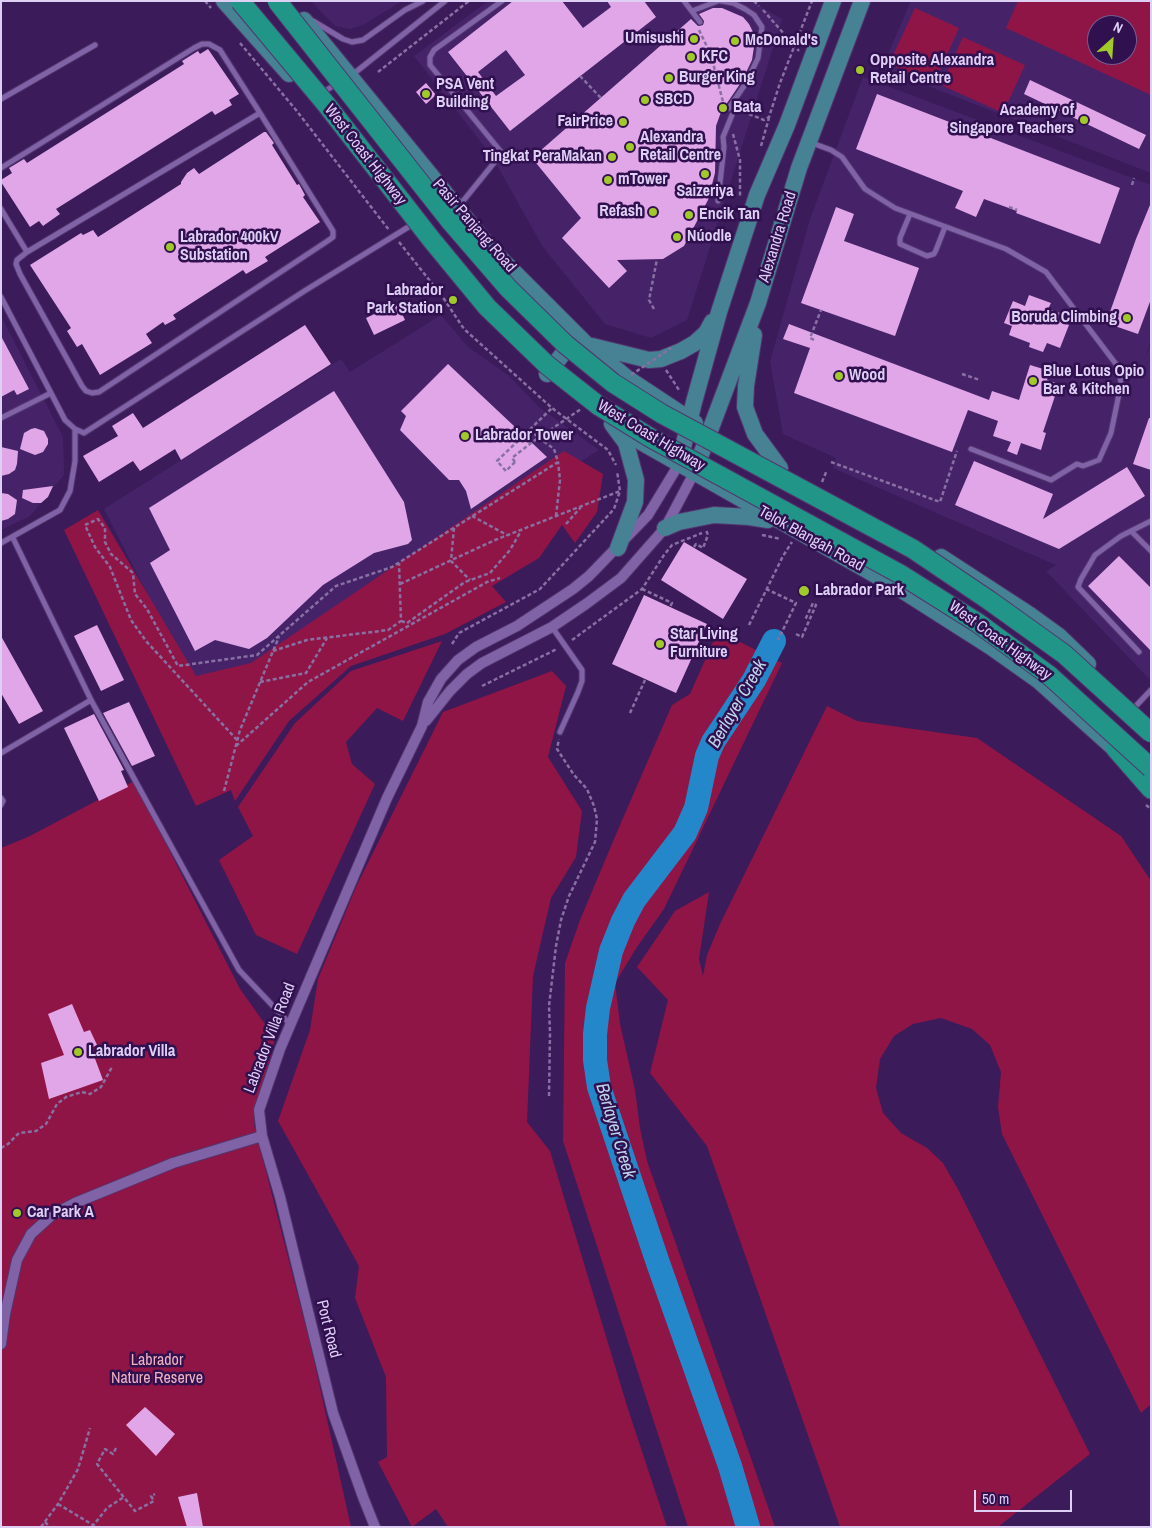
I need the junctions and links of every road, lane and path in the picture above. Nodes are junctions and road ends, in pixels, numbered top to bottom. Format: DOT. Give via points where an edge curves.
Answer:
graph roads {
  1 [pos="205,1"];
  2 [pos="240,1"];
  3 [pos="277,1"];
  4 [pos="423,1"];
  5 [pos="445,1"];
  6 [pos="470,1"];
  7 [pos="502,1"];
  8 [pos="684,1"];
  9 [pos="720,1"];
  10 [pos="754,1"];
  11 [pos="812,1"];
  12 [pos="833,1"];
  13 [pos="862,1"];
  14 [pos="218,5"];
  15 [pos="292,7"];
  16 [pos="692,11"];
  17 [pos="700,22"];
  18 [pos="236,39"];
  19 [pos="95,45"];
  20 [pos="795,46"];
  21 [pos="810,63"];
  22 [pos="378,72"];
  23 [pos="580,76"];
  24 [pos="349,77"];
  25 [pos="737,96"];
  26 [pos="601,98"];
  27 [pos="1,99"];
  28 [pos="310,99"];
  29 [pos="260,113"];
  30 [pos="769,117"];
  31 [pos="809,142"];
  32 [pos="761,148"];
  33 [pos="1,168"];
  34 [pos="1134,178"];
  35 [pos="1132,185"];
  36 [pos="718,201"];
  37 [pos="1009,207"];
  38 [pos="457,208"];
  39 [pos="1,209"];
  40 [pos="1017,210"];
  41 [pos="910,214"];
  42 [pos="410,226"];
  43 [pos="945,227"];
  44 [pos="393,235"];
  45 [pos="27,252"];
  46 [pos="657,259"];
  47 [pos="1,297"];
  48 [pos="758,303"];
  49 [pos="654,309"];
  50 [pos="821,310"];
  51 [pos="719,312"];
  52 [pos="563,322"];
  53 [pos="814,340"];
  54 [pos="588,345"];
  55 [pos="663,364"];
  56 [pos="547,374"];
  57 [pos="962,374"];
  58 [pos="980,380"];
  59 [pos="680,390"];
  60 [pos="51,393"];
  61 [pos="552,408"];
  62 [pos="1,418"];
  63 [pos="690,420"];
  64 [pos="612,424"];
  65 [pos="75,429"];
  66 [pos="529,430"];
  67 [pos="711,431"];
  68 [pos="971,449"];
  69 [pos="957,451"];
  70 [pos="515,462"];
  71 [pos="558,462"];
  72 [pos="830,462"];
  73 [pos="679,464"];
  74 [pos="780,468"];
  75 [pos="827,470"];
  76 [pos="694,473"];
  77 [pos="819,489"];
  78 [pos="620,491"];
  79 [pos="582,506"];
  80 [pos="472,516"];
  81 [pos="556,516"];
  82 [pos="1151,521"];
  83 [pos="780,522"];
  84 [pos="566,524"];
  85 [pos="454,528"];
  86 [pos="666,528"];
  87 [pos="522,530"];
  88 [pos="1131,531"];
  89 [pos="507,535"];
  90 [pos="13,538"];
  91 [pos="797,539"];
  92 [pos="1,543"];
  93 [pos="694,547"];
  94 [pos="618,548"];
  95 [pos="1151,551"];
  96 [pos="451,561"];
  97 [pos="399,563"];
  98 [pos="500,578"];
  99 [pos="470,580"];
  100 [pos="400,584"];
  101 [pos="642,589"];
  102 [pos="766,589"];
  103 [pos="670,607"];
  104 [pos="534,615"];
  105 [pos="1030,615"];
  106 [pos="804,620"];
  107 [pos="401,621"];
  108 [pos="749,625"];
  109 [pos="549,628"];
  110 [pos="796,634"];
  111 [pos="279,637"];
  112 [pos="327,638"];
  113 [pos="778,640"];
  114 [pos="452,644"];
  115 [pos="565,645"];
  116 [pos="991,647"];
  117 [pos="273,651"];
  118 [pos="1139,652"];
  119 [pos="645,680"];
  120 [pos="260,682"];
  121 [pos="482,686"];
  122 [pos="1151,690"];
  123 [pos="91,700"];
  124 [pos="1134,708"];
  125 [pos="630,714"];
  126 [pos="1151,725"];
  127 [pos="422,726"];
  128 [pos="560,732"];
  129 [pos="1151,733"];
  130 [pos="237,740"];
  131 [pos="236,746"];
  132 [pos="1116,749"];
  133 [pos="1,753"];
  134 [pos="1151,768"];
  135 [pos="224,791"];
  136 [pos="1149,792"];
  137 [pos="1,798"];
  138 [pos="1,805"];
  139 [pos="1151,810"];
  140 [pos="290,1024"];
  141 [pos="112,1067"];
  142 [pos="549,1096"];
  143 [pos="262,1136"];
  144 [pos="1,1148"];
  145 [pos="3,1315"];
  146 [pos="1,1344"];
  147 [pos="90,1428"];
  148 [pos="116,1448"];
  149 [pos="155,1494"];
  150 [pos="124,1497"];
  151 [pos="58,1504"];
  152 [pos="45,1522"];
  153 [pos="92,1526"];
  154 [pos="41,1527"];
  155 [pos="50,1527"];
  156 [pos="375,1527"];
  1 -- 14 [label="path"];
  2 -- 134 [label="highway, West Coast Highway, bridge" via="487,307 547,365 599,406 651,438 900,574 978,623 1050,676"];
  3 -- 129 [label="highway, West Coast Highway, bridge" via="451,222 508,288 565,344 613,383 662,414 913,549 1064,654"];
  4 -- 15 [label="lane" via="363,40 352,42"];
  5 -- 24 [label="lane"];
  6 -- 22 [label="path"];
  7 -- 38 [label="lane" via="434,50 430,57 430,65 502,153"];
  8 -- 16 [label="lane"];
  9 -- 16 [label="lane"];
  9 -- 25 [label="lane" via="745,9 762,27 758,58"];
  10 -- 20 [label="path"];
  11 -- 20 [label="path"];
  12 -- 21 [label="main road, Alexandra Road"];
  13 -- 31 [label="main road, Alexandra Road"];
  14 -- 28 [label="main road"];
  15 -- 24 [label="main road, Pasir Panjang Road"];
  16 -- 17 [label="lane"];
  18 -- 44 [label="path"];
  19 -- 27 [label="lane"];
  20 -- 21 [label="path"];
  20 -- 30 [label="path"];
  21 -- 51 [label="main road, Alexandra Road" via="757,195"];
  23 -- 26 [label="path"];
  24 -- 28 [label="lane"];
  24 -- 38 [label="main road, Pasir Panjang Road"];
  25 -- 30 [label="path" via="749,114 764,120"];
  25 -- 36 [label="lane" via="728,106 733,117 722,137 724,147"];
  28 -- 42 [label="main road"];
  29 -- 33 [label="lane" via="220,50 202,44"];
  29 -- 45 [label="lane"];
  29 -- 45 [label="lane" via="333,231 333,237 99,392 86,391 82,386 20,274 17,260"];
  30 -- 32 [label="path"];
  31 -- 41 [label="lane" via="840,155 866,189"];
  31 -- 48 [label="main road, Alexandra Road"];
  34 -- 35 [label="path"];
  37 -- 40 [label="path"];
  38 -- 52 [label="main road, Pasir Panjang Road" via="490,248"];
  39 -- 45 [label="lane"];
  41 -- 43 [label="lane"];
  41 -- 43 [label="lane" via="900,244 927,256 934,254"];
  42 -- 44 [label="lane"];
  42 -- 56 [label="main road" via="459,284"];
  43 -- 68 [label="lane" via="1006,249 1046,272 1118,368 1121,384 1112,433 1099,460 1090,465 1077,464 1051,480"];
  44 -- 61 [label="path" via="464,329"];
  44 -- 65 [label="lane" via="84,433"];
  46 -- 49 [label="path" via="649,300"];
  47 -- 60 [label="lane"];
  48 -- 67 [label="main road, Alexandra Road"];
  48 -- 74 [label="main road" via="745,407 755,434"];
  50 -- 53 [label="path" via="810,338"];
  51 -- 54 [label="main road" via="696,343 661,359 649,360"];
  51 -- 63 [label="main road, Alexandra Road"];
  52 -- 54 [label="main road, Pasir Panjang Road"];
  52 -- 56 [label="main road" via="565,351"];
  54 -- 63 [label="main road, Pasir Panjang Road" via="627,378"];
  55 -- 59 [label="path"];
  56 -- 64 [label="main road"];
  57 -- 58 [label="path"];
  60 -- 62 [label="lane"];
  60 -- 65 [label="lane" via="65,420"];
  61 -- 66 [label="path"];
  61 -- 78 [label="path" via="608,450 617,466"];
  63 -- 67 [label="main road"];
  63 -- 73 [label="main road, Alexandra Road"];
  64 -- 73 [label="main road"];
  64 -- 94 [label="main road" via="626,443 636,480 635,502"];
  65 -- 90 [label="lane" via="75,461 70,491 60,510"];
  66 -- 70 [label="path" via="496,461 506,471"];
  66 -- 71 [label="path" via="554,449"];
  67 -- 74 [label="main road"];
  67 -- 76 [label="main road, Alexandra Road"];
  69 -- 72 [label="path" via="940,502"];
  71 -- 80 [label="path"];
  71 -- 81 [label="path" via="560,480"];
  73 -- 76 [label="main road, Telok Blangah Road"];
  73 -- 94 [label="street, Labrador Villa Road" via="648,515"];
  74 -- 77 [label="main road"];
  75 -- 77 [label="path"];
  76 -- 83 [label="main road, Telok Blangah Road"];
  76 -- 86 [label="street, Labrador Villa Road"];
  77 -- 105 [label="main road" via="918,542"];
  78 -- 79 [label="path"];
  78 -- 114 [label="path" via="614,509 540,589 459,633"];
  79 -- 81 [label="path"];
  79 -- 84 [label="path"];
  80 -- 85 [label="path"];
  80 -- 89 [label="path"];
  81 -- 87 [label="path"];
  82 -- 88 [label="lane"];
  83 -- 86 [label="main road" via="749,516 714,515"];
  83 -- 91 [label="main road, Telok Blangah Road"];
  85 -- 96 [label="path"];
  85 -- 97 [label="path"];
  86 -- 109 [label="street, Labrador Villa Road" via="621,578"];
  87 -- 89 [label="path"];
  87 -- 99 [label="path" via="490,573"];
  88 -- 95 [label="lane"];
  88 -- 118 [label="lane" via="1095,555 1078,587"];
  89 -- 96 [label="path"];
  90 -- 92 [label="lane"];
  90 -- 123 [label="lane"];
  91 -- 102 [label="path"];
  91 -- 116 [label="main road, Telok Blangah Road" via="900,589"];
  93 -- 101 [label="path" via="696,544 703,548 707,531 672,545"];
  94 -- 104 [label="street, Labrador Villa Road" via="589,576"];
  96 -- 99 [label="path"];
  96 -- 100 [label="path"];
  97 -- 100 [label="path"];
  97 -- 111 [label="path" via="336,586"];
  98 -- 131 [label="path" via="487,582 308,682"];
  99 -- 107 [label="path" via="408,623"];
  100 -- 107 [label="path"];
  101 -- 103 [label="path" via="672,603"];
  101 -- 115 [label="path"];
  102 -- 108 [label="path"];
  102 -- 113 [label="path" via="796,603"];
  104 -- 109 [label="street" via="528,628 532,632"];
  104 -- 127 [label="street, Labrador Villa Road" via="458,660 428,702"];
  105 -- 116 [label="main road" via="1008,622"];
  105 -- 124 [label="main road" via="1059,636"];
  106 -- 110 [label="path" via="813,604 816,605 802,637"];
  107 -- 112 [label="path" via="388,630"];
  109 -- 115 [label="lane"];
  109 -- 127 [label="street, Labrador Villa Road" via="467,674"];
  111 -- 117 [label="path"];
  111 -- 130 [label="path" via="257,656 178,666 147,609 135,594 133,573 111,554 105,542 105,528 98,519 85,525 95,547 110,567 131,620 146,641"];
  112 -- 117 [label="path" via="307,640"];
  112 -- 120 [label="path" via="306,674"];
  115 -- 121 [label="path"];
  115 -- 128 [label="lane" via="582,670 582,681"];
  116 -- 132 [label="main road, Telok Blangah Road" via="1039,681"];
  117 -- 120 [label="path"];
  119 -- 125 [label="path"];
  120 -- 130 [label="path"];
  122 -- 124 [label="lane"];
  123 -- 133 [label="lane"];
  123 -- 140 [label="lane" via="239,970"];
  124 -- 126 [label="main road"];
  127 -- 140 [label="street, Labrador Villa Road" via="387,798"];
  128 -- 142 [label="path" via="557,749 574,776 587,789 597,819 595,842 569,896 556,946 549,1006"];
  130 -- 131 [label="path"];
  131 -- 135 [label="path"];
  132 -- 136 [label="highway"];
  136 -- 139 [label="path"];
  137 -- 138 [label="lane"];
  140 -- 143 [label="street, Labrador Villa Road" via="259,1110"];
  141 -- 144 [label="path" via="100,1087 90,1094 82,1092 66,1097 57,1104 46,1124 36,1131 19,1133"];
  143 -- 145 [label="street" via="173,1163 52,1215 31,1234 17,1260"];
  143 -- 156 [label="street, Port Road" via="334,1413"];
  145 -- 146 [label="street"];
  147 -- 151 [label="path" via="78,1469"];
  148 -- 150 [label="path" via="113,1454 105,1450 97,1464"];
  149 -- 150 [label="path" via="151,1496 154,1501 135,1511"];
  150 -- 153 [label="path" via="107,1508"];
  151 -- 152 [label="path"];
  151 -- 153 [label="path"];
  152 -- 154 [label="path"];
  152 -- 155 [label="path"];
}
